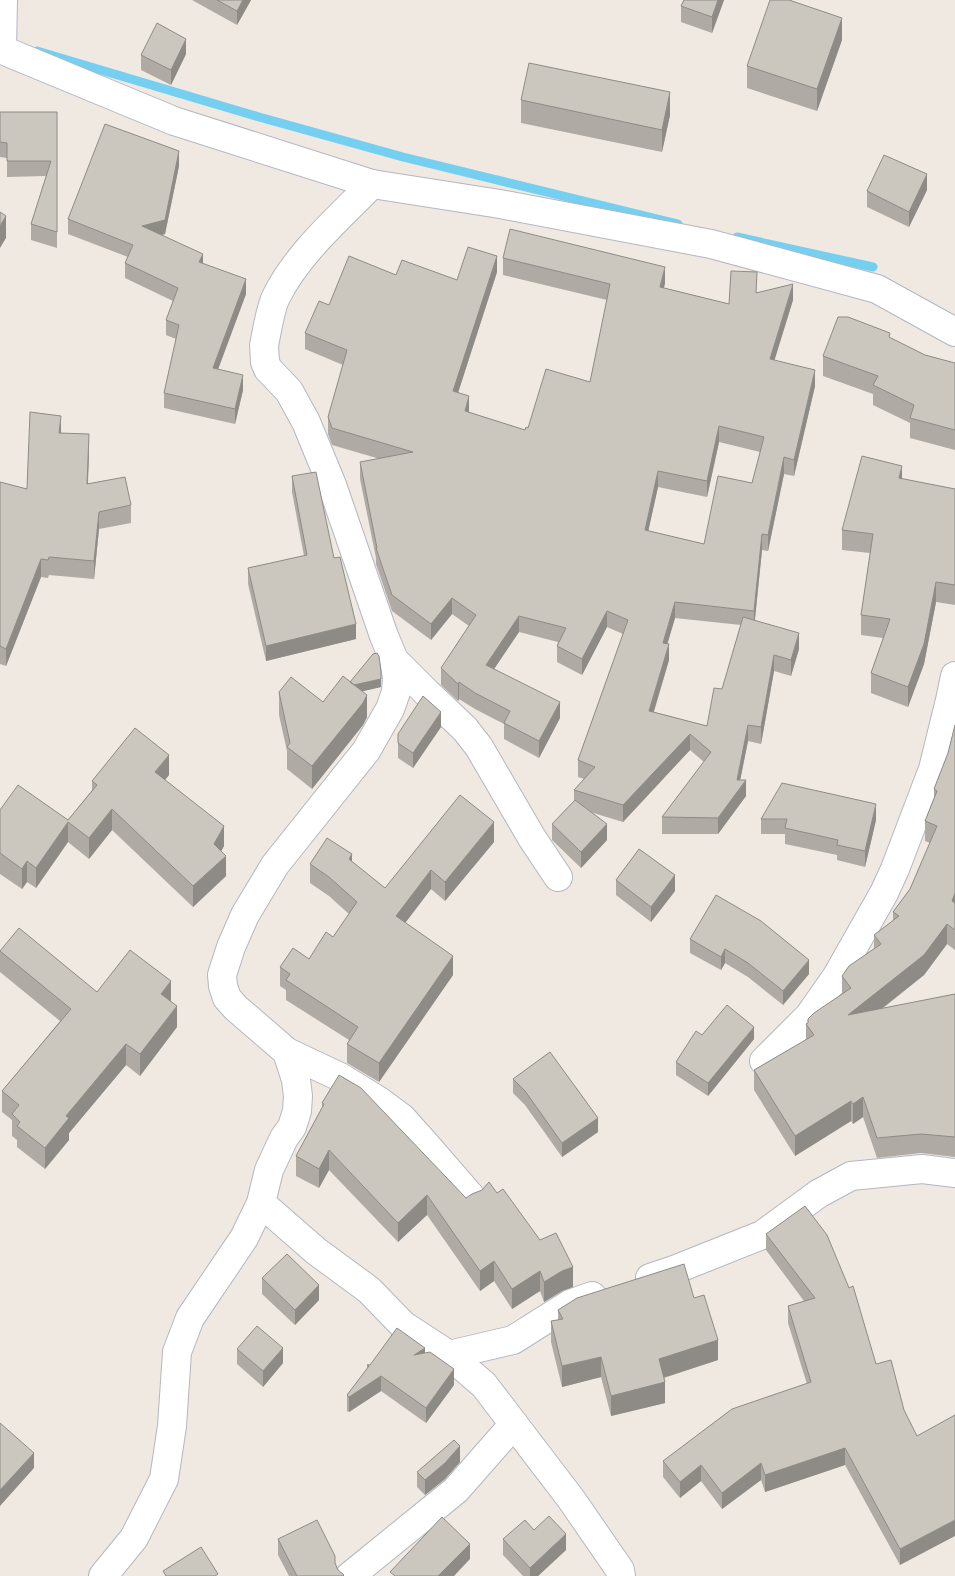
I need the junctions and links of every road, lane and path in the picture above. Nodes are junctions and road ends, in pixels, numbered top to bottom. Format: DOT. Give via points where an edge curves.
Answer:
graph roads {
  1 [pos="3,0"];
  2 [pos="1,49"];
  3 [pos="372,184"];
  4 [pos="955,332"];
  5 [pos="394,660"];
  6 [pos="955,676"];
  7 [pos="558,877"];
  8 [pos="287,1052"];
  9 [pos="764,1061"];
  10 [pos="955,1173"];
  11 [pos="472,1198"];
  12 [pos="261,1203"];
  13 [pos="449,1355"];
  14 [pos="514,1424"];
  15 [pos="103,1576"];
  16 [pos="350,1576"];
  17 [pos="621,1576"];
  1 -- 2 [label="street"];
  2 -- 3 [label="street" via="174,121"];
  3 -- 4 [label="street" via="500,204 711,244 877,289"];
  3 -- 5 [label="street" via="306,252 292,271 275,298 263,353 268,369 289,391 306,422 332,485"];
  5 -- 7 [label="street" via="465,729 479,747"];
  5 -- 8 [label="street" via="396,692 390,709 366,751 275,865 245,916 222,975 227,998"];
  6 -- 9 [label="street" via="933,769 884,893 809,1016"];
  8 -- 11 [label="street" via="340,1077 402,1118"];
  8 -- 12 [label="street" via="296,1080 297,1111 269,1170"];
  10 -- 13 [label="street" via="922,1169 851,1176 818,1194 762,1235 674,1270 570,1304 513,1340"];
  12 -- 13 [label="street" via="316,1251 369,1290 403,1325"];
  12 -- 15 [label="street" via="244,1238 190,1318 177,1352 172,1426 164,1479 134,1538"];
  13 -- 14 [label="street" via="484,1385"];
  14 -- 16 [label="street" via="456,1490"];
  14 -- 17 [label="street" via="571,1499"];
}
